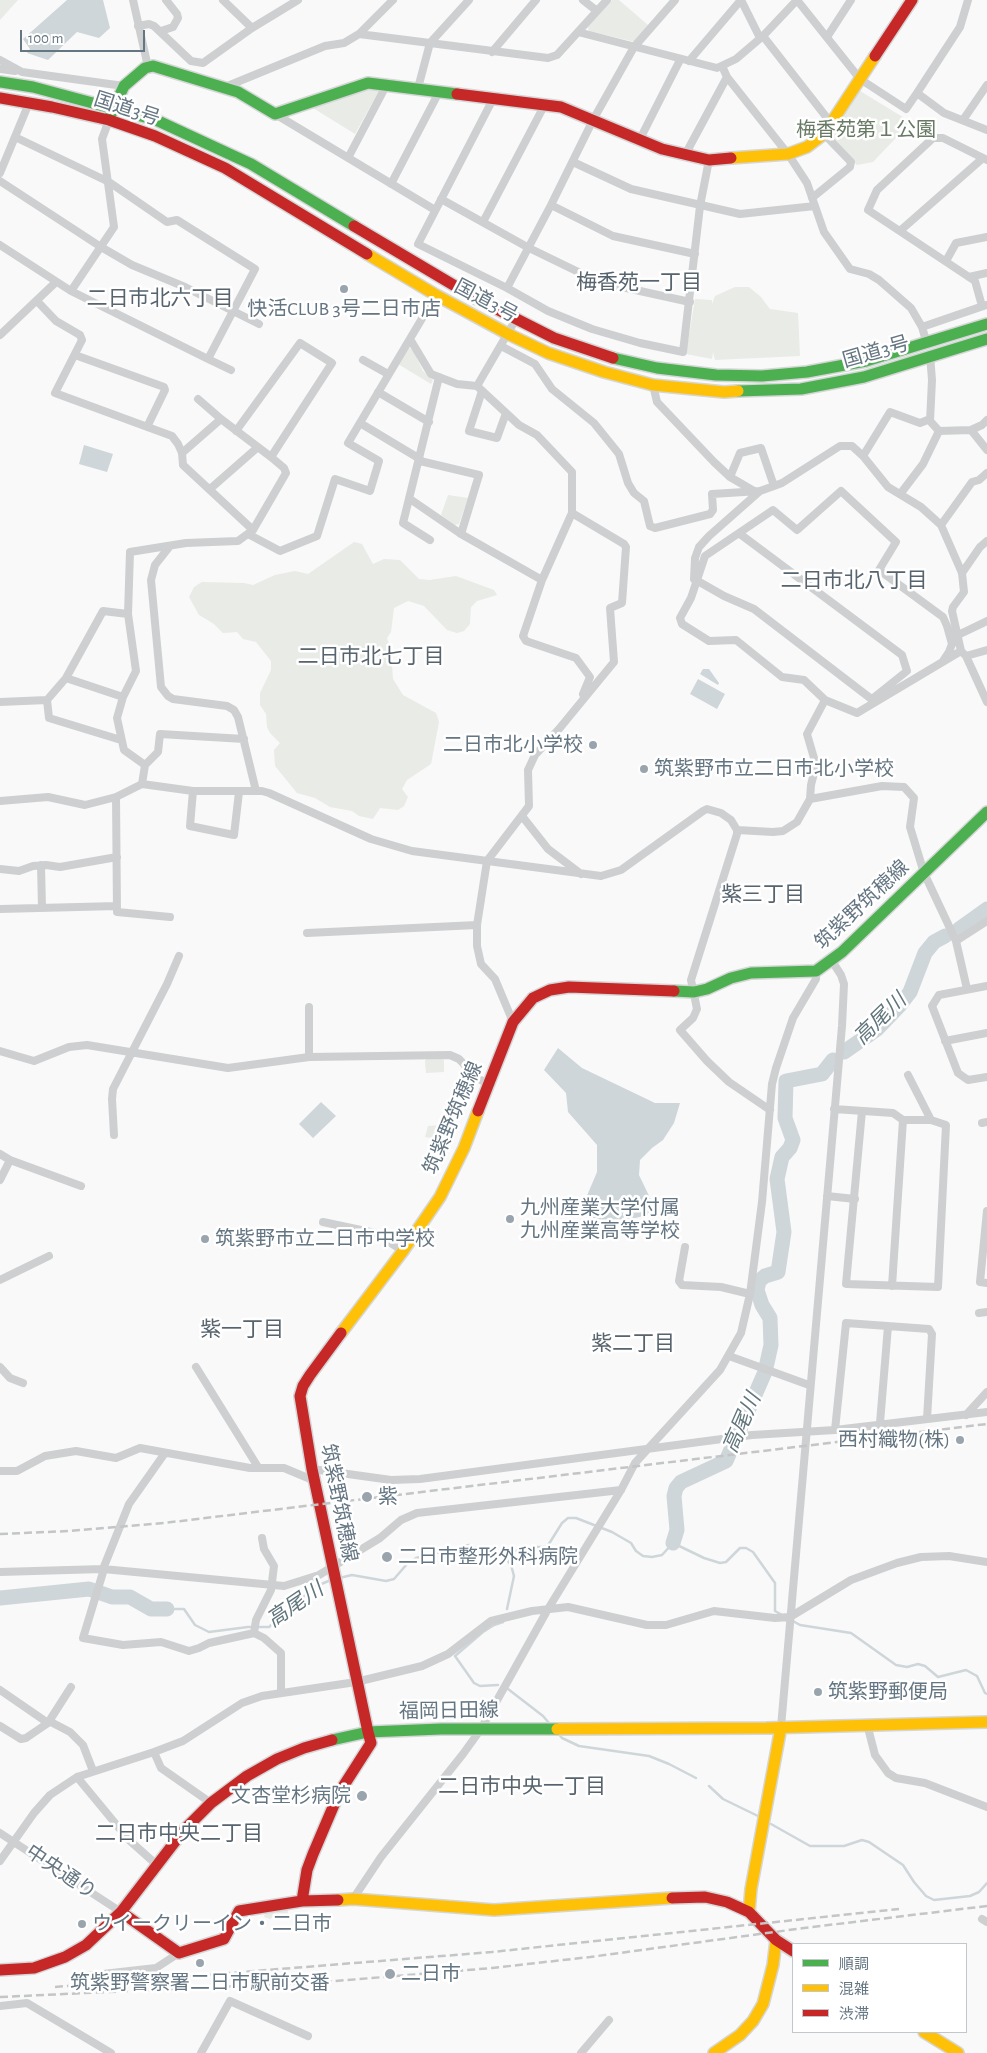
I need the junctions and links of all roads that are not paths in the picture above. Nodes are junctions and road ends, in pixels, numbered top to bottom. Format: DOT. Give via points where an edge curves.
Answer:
graph roads {
  1 [pos="133,0"];
  2 [pos="166,0"];
  3 [pos="223,0"];
  4 [pos="298,0"];
  5 [pos="393,0"];
  6 [pos="468,0"];
  7 [pos="536,0"];
  8 [pos="584,0"];
  9 [pos="607,0"];
  10 [pos="675,0"];
  11 [pos="741,0"];
  12 [pos="851,0"];
  13 [pos="912,0"];
  14 [pos="968,0"];
  15 [pos="597,11"];
  16 [pos="138,26"];
  17 [pos="252,28"];
  18 [pos="161,31"];
  19 [pos="578,32"];
  20 [pos="359,34"];
  21 [pos="761,37"];
  22 [pos="826,38"];
  23 [pos="430,43"];
  24 [pos="634,47"];
  25 [pos="492,52"];
  26 [pos="0,60"];
  27 [pos="684,60"];
  28 [pos="722,66"];
  29 [pos="148,67"];
  30 [pos="0,69"];
  31 [pos="22,72"];
  32 [pos="727,77"];
  33 [pos="860,79"];
  34 [pos="0,82"];
  35 [pos="387,84"];
  36 [pos="987,85"];
  37 [pos="124,86"];
  38 [pos="225,87"];
  39 [pos="418,88"];
  40 [pos="439,92"];
  41 [pos="917,93"];
  42 [pos="0,98"];
  43 [pos="493,99"];
  44 [pos="29,103"];
  45 [pos="544,106"];
  46 [pos="114,108"];
  47 [pos="275,114"];
  48 [pos="109,120"];
  49 [pos="594,120"];
  50 [pos="963,120"];
  51 [pos="831,123"];
  52 [pos="987,130"];
  53 [pos="824,134"];
  54 [pos="15,137"];
  55 [pos="639,141"];
  56 [pos="788,154"];
  57 [pos="685,155"];
  58 [pos="348,158"];
  59 [pos="985,159"];
  60 [pos="709,160"];
  61 [pos="573,162"];
  62 [pos="0,173"];
  63 [pos="0,181"];
  64 [pos="109,182"];
  65 [pos="391,184"];
  66 [pos="812,198"];
  67 [pos="441,199"];
  68 [pos="551,206"];
  69 [pos="700,206"];
  70 [pos="815,206"];
  71 [pos="435,210"];
  72 [pos="483,222"];
  73 [pos="901,230"];
  74 [pos="987,237"];
  75 [pos="0,245"];
  76 [pos="101,247"];
  77 [pos="529,248"];
  78 [pos="695,254"];
  79 [pos="946,262"];
  80 [pos="987,273"];
  81 [pos="969,277"];
  82 [pos="56,282"];
  83 [pos="507,288"];
  84 [pos="71,291"];
  85 [pos="436,295"];
  86 [pos="36,301"];
  87 [pos="690,302"];
  88 [pos="985,306"];
  89 [pos="233,311"];
  90 [pos="516,320"];
  91 [pos="259,324"];
  92 [pos="987,324"];
  93 [pos="922,328"];
  94 [pos="508,334"];
  95 [pos="0,335"];
  96 [pos="987,339"];
  97 [pos="410,340"];
  98 [pos="927,343"];
  99 [pos="501,346"];
  100 [pos="74,355"];
  101 [pos="930,356"];
  102 [pos="208,359"];
  103 [pos="363,360"];
  104 [pos="231,370"];
  105 [pos="388,374"];
  106 [pos="439,377"];
  107 [pos="654,385"];
  108 [pos="480,389"];
  109 [pos="378,392"];
  110 [pos="198,399"];
  111 [pos="506,413"];
  112 [pos="221,419"];
  113 [pos="930,419"];
  114 [pos="987,420"];
  115 [pos="429,422"];
  116 [pos="360,423"];
  117 [pos="147,427"];
  118 [pos="971,430"];
  119 [pos="236,431"];
  120 [pos="940,431"];
  121 [pos="258,447"];
  122 [pos="987,450"];
  123 [pos="182,453"];
  124 [pos="863,456"];
  125 [pos="271,457"];
  126 [pos="420,460"];
  127 [pos="987,472"];
  128 [pos="730,477"];
  129 [pos="774,486"];
  130 [pos="210,489"];
  131 [pos="757,491"];
  132 [pos="901,493"];
  133 [pos="410,499"];
  134 [pos="572,513"];
  135 [pos="941,525"];
  136 [pos="250,532"];
  137 [pos="461,534"];
  138 [pos="740,534"];
  139 [pos="430,540"];
  140 [pos="987,541"];
  141 [pos="170,546"];
  142 [pos="962,573"];
  143 [pos="542,580"];
  144 [pos="694,583"];
  145 [pos="128,614"];
  146 [pos="987,621"];
  147 [pos="958,635"];
  148 [pos="987,650"];
  149 [pos="963,653"];
  150 [pos="943,661"];
  151 [pos="66,678"];
  152 [pos="123,697"];
  153 [pos="47,700"];
  154 [pos="825,700"];
  155 [pos="874,700"];
  156 [pos="0,702"];
  157 [pos="579,702"];
  158 [pos="987,702"];
  159 [pos="244,739"];
  160 [pos="121,740"];
  161 [pos="145,765"];
  162 [pos="142,784"];
  163 [pos="193,791"];
  164 [pos="256,791"];
  165 [pos="239,792"];
  166 [pos="116,797"];
  167 [pos="810,799"];
  168 [pos="0,801"];
  169 [pos="987,812"];
  170 [pos="522,816"];
  171 [pos="737,830"];
  172 [pos="117,857"];
  173 [pos="487,861"];
  174 [pos="41,865"];
  175 [pos="0,869"];
  176 [pos="924,873"];
  177 [pos="581,874"];
  178 [pos="117,906"];
  179 [pos="42,908"];
  180 [pos="0,909"];
  181 [pos="170,918"];
  182 [pos="987,921"];
  183 [pos="477,925"];
  184 [pos="307,933"];
  185 [pos="956,941"];
  186 [pos="179,956"];
  187 [pos="832,961"];
  188 [pos="816,971"];
  189 [pos="987,986"];
  190 [pos="967,989"];
  191 [pos="694,992"];
  192 [pos="309,1007"];
  193 [pos="513,1022"];
  194 [pos="987,1033"];
  195 [pos="945,1041"];
  196 [pos="0,1051"];
  197 [pos="134,1052"];
  198 [pos="309,1057"];
  199 [pos="908,1076"];
  200 [pos="987,1077"];
  201 [pos="488,1084"];
  202 [pos="834,1109"];
  203 [pos="770,1110"];
  204 [pos="862,1112"];
  205 [pos="903,1120"];
  206 [pos="931,1120"];
  207 [pos="114,1135"];
  208 [pos="0,1154"];
  209 [pos="10,1160"];
  210 [pos="0,1180"];
  211 [pos="81,1186"];
  212 [pos="827,1196"];
  213 [pos="855,1198"];
  214 [pos="987,1211"];
  215 [pos="323,1222"];
  216 [pos="685,1247"];
  217 [pos="403,1250"];
  218 [pos="50,1256"];
  219 [pos="0,1280"];
  220 [pos="987,1282"];
  221 [pos="892,1286"];
  222 [pos="750,1294"];
  223 [pos="888,1326"];
  224 [pos="729,1356"];
  225 [pos="0,1367"];
  226 [pos="196,1367"];
  227 [pos="23,1383"];
  228 [pos="809,1385"];
  229 [pos="987,1392"];
  230 [pos="987,1412"];
  231 [pos="966,1415"];
  232 [pos="927,1419"];
  233 [pos="880,1423"];
  234 [pos="806,1430"];
  235 [pos="835,1430"];
  236 [pos="645,1450"];
  237 [pos="165,1453"];
  238 [pos="258,1467"];
  239 [pos="312,1469"];
  240 [pos="0,1471"];
  241 [pos="315,1481"];
  242 [pos="620,1490"];
  243 [pos="262,1538"];
  244 [pos="987,1562"];
  245 [pos="333,1568"];
  246 [pos="103,1569"];
  247 [pos="0,1572"];
  248 [pos="272,1585"];
  249 [pos="548,1609"];
  250 [pos="790,1617"];
  251 [pos="255,1628"];
  252 [pos="356,1682"];
  253 [pos="72,1687"];
  254 [pos="0,1690"];
  255 [pos="281,1692"];
  256 [pos="48,1722"];
  257 [pos="987,1722"];
  258 [pos="867,1724"];
  259 [pos="0,1726"];
  260 [pos="781,1727"];
  261 [pos="481,1729"];
  262 [pos="368,1732"];
  263 [pos="154,1752"];
  264 [pos="93,1770"];
  265 [pos="77,1777"];
  266 [pos="212,1803"];
  267 [pos="987,1807"];
  268 [pos="0,1833"];
  269 [pos="14,1840"];
  270 [pos="0,1861"];
  271 [pos="158,1865"];
  272 [pos="353,1899"];
  273 [pos="302,1901"];
  274 [pos="121,1912"];
  275 [pos="749,1912"];
  276 [pos="776,1940"];
  277 [pos="792,1950"];
  278 [pos="179,1953"];
  279 [pos="0,1970"];
  280 [pos="85,1976"];
  281 [pos="0,2006"];
  282 [pos="610,2020"];
  283 [pos="926,2033"];
  284 [pos="308,2036"];
  285 [pos="110,2053"];
  286 [pos="201,2053"];
  287 [pos="581,2053"];
  288 [pos="714,2053"];
  289 [pos="958,2053"];
  1 -- 16 [label="street"];
  2 -- 18 [label="street" via="178,18 173,27"];
  3 -- 17 [label="street"];
  4 -- 17 [label="street"];
  5 -- 20 [label="street"];
  6 -- 23 [label="street"];
  7 -- 25 [label="street"];
  8 -- 15 [label="street"];
  9 -- 15 [label="street"];
  10 -- 24 [label="street"];
  11 -- 21 [label="street"];
  11 -- 27 [label="street"];
  12 -- 22 [label="street"];
  13 -- 33 [label="main road"];
  14 -- 41 [label="street" via="960,26"];
  15 -- 19 [label="street"];
  16 -- 18 [label="street" via="152,24"];
  16 -- 29 [label="street"];
  17 -- 18 [label="street" via="204,63 192,61"];
  19 -- 24 [label="street"];
  19 -- 25 [label="street" via="557,55 548,58"];
  20 -- 23 [label="street"];
  20 -- 38 [label="street"];
  21 -- 22 [label="street" via="797,0"];
  21 -- 28 [label="street" via="736,59"];
  21 -- 51 [label="street"];
  22 -- 33 [label="street"];
  23 -- 25 [label="street"];
  23 -- 39 [label="street"];
  24 -- 27 [label="street"];
  24 -- 49 [label="street"];
  26 -- 31 [label="street"];
  27 -- 28 [label="street" via="717,68"];
  27 -- 55 [label="street"];
  28 -- 32 [label="street"];
  29 -- 37 [label="main road"];
  29 -- 38 [label="main road"];
  30 -- 31 [label="street"];
  31 -- 37 [label="street"];
  32 -- 56 [label="street"];
  32 -- 57 [label="street"];
  33 -- 41 [label="street" via="906,109"];
  33 -- 51 [label="main road"];
  34 -- 46 [label="main road, 国道3号"];
  35 -- 39 [label="main road"];
  35 -- 47 [label="main road" via="368,83"];
  35 -- 58 [label="street"];
  36 -- 50 [label="street"];
  37 -- 46 [label="main road"];
  38 -- 47 [label="main road"];
  39 -- 40 [label="main road"];
  40 -- 43 [label="main road"];
  40 -- 65 [label="street"];
  41 -- 50 [label="street" via="944,113"];
  42 -- 44 [label="main road, 国道3号"];
  43 -- 45 [label="main road"];
  43 -- 67 [label="street"];
  44 -- 48 [label="main road, 国道3号"];
  44 -- 54 [label="street"];
  45 -- 49 [label="main road" via="567,109"];
  45 -- 72 [label="street"];
  46 -- 48 [label="main road"];
  46 -- 90 [label="main road, 国道3号" via="156,120 251,164 392,250"];
  47 -- 58 [label="street"];
  48 -- 64 [label="street" via="102,139"];
  48 -- 85 [label="main road, 国道3号" via="154,136 224,168"];
  49 -- 55 [label="main road"];
  49 -- 61 [label="street"];
  50 -- 52 [label="street"];
  51 -- 53 [label="main road"];
  53 -- 56 [label="main road" via="807,147"];
  53 -- 66 [label="street" via="851,162 850,167"];
  54 -- 62 [label="street"];
  54 -- 64 [label="street"];
  55 -- 57 [label="main road"];
  56 -- 60 [label="main road"];
  56 -- 66 [label="street" via="807,183"];
  57 -- 60 [label="main road"];
  58 -- 65 [label="street"];
  59 -- 73 [label="street"];
  59 -- 73 [label="street" via="943,138 933,138 877,190 868,210"];
  60 -- 69 [label="street"];
  61 -- 68 [label="street"];
  61 -- 69 [label="street" via="631,188"];
  63 -- 76 [label="street"];
  64 -- 76 [label="street" via="114,227"];
  64 -- 89 [label="street" via="167,222 177,220 255,269"];
  65 -- 71 [label="street"];
  66 -- 70 [label="street"];
  67 -- 71 [label="street"];
  67 -- 72 [label="street"];
  68 -- 77 [label="street"];
  68 -- 78 [label="street" via="613,236"];
  69 -- 70 [label="street" via="740,214"];
  69 -- 78 [label="street"];
  70 -- 93 [label="street" via="824,232 850,269 869,274 888,287 911,308"];
  71 -- 83 [label="street" via="418,244"];
  72 -- 77 [label="street"];
  73 -- 79 [label="street"];
  74 -- 79 [label="street" via="956,243"];
  75 -- 82 [label="street"];
  76 -- 84 [label="street"];
  76 -- 89 [label="street" via="132,265"];
  77 -- 83 [label="street"];
  77 -- 87 [label="street" via="599,282"];
  78 -- 87 [label="street"];
  79 -- 81 [label="street"];
  80 -- 81 [label="street"];
  81 -- 88 [label="street" via="977,284"];
  82 -- 84 [label="street"];
  82 -- 86 [label="street"];
  83 -- 87 [label="street" via="548,311 592,329 640,344 683,352"];
  84 -- 102 [label="street"];
  85 -- 94 [label="main road, 国道3号"];
  85 -- 97 [label="street"];
  86 -- 95 [label="street"];
  86 -- 100 [label="street" via="56,321 80,335 82,340"];
  88 -- 93 [label="street"];
  89 -- 91 [label="street"];
  89 -- 102 [label="street"];
  90 -- 94 [label="street"];
  90 -- 98 [label="main road, 国道3号" via="554,338 607,356 657,368 716,375 762,376 807,372 866,361"];
  92 -- 98 [label="main road, 国道3号"];
  93 -- 98 [label="street"];
  94 -- 99 [label="street"];
  94 -- 107 [label="main road, 国道3号" via="558,356"];
  96 -- 101 [label="main road, 国道3号"];
  97 -- 105 [label="street"];
  97 -- 106 [label="street" via="428,371"];
  98 -- 101 [label="street"];
  99 -- 108 [label="street"];
  99 -- 131 [label="street" via="535,364 552,389 594,423 619,454 628,483 644,501 650,526 655,528 710,514 713,510 712,494"];
  100 -- 117 [label="street" via="164,387"];
  100 -- 117 [label="street" via="55,393"];
  101 -- 107 [label="main road, 国道3号" via="864,377 802,388 724,392"];
  101 -- 113 [label="street"];
  102 -- 104 [label="street"];
  103 -- 105 [label="street"];
  105 -- 109 [label="street"];
  106 -- 108 [label="street"];
  106 -- 115 [label="street"];
  107 -- 128 [label="street" via="657,402"];
  108 -- 111 [label="street"];
  108 -- 111 [label="street" via="469,431 497,438"];
  109 -- 115 [label="street"];
  109 -- 116 [label="street"];
  110 -- 112 [label="street"];
  111 -- 134 [label="street" via="537,435 571,470"];
  112 -- 119 [label="street"];
  112 -- 123 [label="street"];
  113 -- 120 [label="street"];
  113 -- 124 [label="street" via="920,423 890,412"];
  114 -- 118 [label="street"];
  115 -- 126 [label="street"];
  116 -- 126 [label="street"];
  116 -- 136 [label="street" via="348,443 379,461 370,491 335,479 317,536 280,551"];
  117 -- 123 [label="street" via="172,436"];
  118 -- 120 [label="street"];
  118 -- 122 [label="street"];
  119 -- 121 [label="street"];
  119 -- 125 [label="street" via="300,343 332,363"];
  120 -- 132 [label="street" via="923,464"];
  121 -- 125 [label="street"];
  121 -- 130 [label="street"];
  123 -- 130 [label="street" via="183,465"];
  124 -- 129 [label="street" via="852,446 840,446"];
  124 -- 132 [label="street" via="888,487"];
  125 -- 136 [label="street" via="286,473"];
  126 -- 133 [label="street"];
  126 -- 137 [label="street" via="479,475"];
  127 -- 135 [label="street" via="972,482"];
  128 -- 129 [label="street" via="740,453 761,448"];
  128 -- 131 [label="street"];
  129 -- 131 [label="street"];
  130 -- 136 [label="street"];
  131 -- 144 [label="street" via="699,547"];
  132 -- 135 [label="street"];
  133 -- 137 [label="street"];
  133 -- 139 [label="street" via="403,522"];
  134 -- 143 [label="street"];
  134 -- 157 [label="street" via="626,547 622,603 610,608 614,662"];
  135 -- 142 [label="street"];
  136 -- 141 [label="street" via="238,541"];
  137 -- 143 [label="street"];
  138 -- 144 [label="street" via="705,556"];
  138 -- 150 [label="street" via="773,510 797,530 840,491 896,542 879,570 943,617 952,644"];
  138 -- 155 [label="street" via="902,656 908,671"];
  140 -- 142 [label="street"];
  141 -- 145 [label="street" via="130,552"];
  141 -- 159 [label="street" via="156,565 151,580 161,687 173,698 232,708"];
  142 -- 147 [label="street" via="964,592 952,611"];
  143 -- 157 [label="street" via="524,636 526,641 576,658 590,677"];
  144 -- 154 [label="street" via="680,618 682,624 709,641 736,640 782,677 804,680"];
  144 -- 155 [label="street" via="754,609"];
  145 -- 151 [label="street" via="103,611"];
  145 -- 152 [label="street" via="136,671"];
  146 -- 147 [label="street"];
  147 -- 149 [label="street"];
  148 -- 149 [label="street"];
  149 -- 150 [label="street"];
  149 -- 158 [label="street"];
  150 -- 155 [label="street"];
  151 -- 152 [label="street"];
  151 -- 153 [label="street"];
  152 -- 160 [label="street" via="117,714"];
  153 -- 156 [label="street"];
  153 -- 160 [label="street" via="49,718"];
  154 -- 155 [label="street" via="857,714"];
  154 -- 167 [label="street" via="807,734 816,765"];
  157 -- 170 [label="street" via="530,763 529,802"];
  159 -- 161 [label="street" via="160,734 158,752"];
  159 -- 164 [label="street"];
  160 -- 161 [label="street" via="126,753"];
  161 -- 162 [label="street"];
  162 -- 163 [label="street"];
  162 -- 166 [label="street"];
  163 -- 165 [label="street"];
  163 -- 165 [label="street" via="190,826 234,835"];
  164 -- 165 [label="street"];
  164 -- 173 [label="street" via="269,793 371,839 412,851"];
  166 -- 168 [label="street" via="82,805 48,798"];
  166 -- 172 [label="street"];
  167 -- 171 [label="street" via="796,822 783,831"];
  167 -- 176 [label="street" via="882,786 904,787 914,798 910,827"];
  169 -- 176 [label="main road, 筑紫野筑穂線"];
  170 -- 173 [label="street"];
  170 -- 177 [label="street" via="548,848"];
  171 -- 177 [label="street" via="721,813 703,811 622,870 601,876"];
  171 -- 191 [label="street" via="691,980"];
  172 -- 174 [label="street" via="60,867"];
  172 -- 178 [label="street"];
  173 -- 177 [label="street"];
  173 -- 183 [label="street"];
  174 -- 175 [label="street" via="19,871"];
  174 -- 179 [label="street"];
  176 -- 185 [label="street"];
  176 -- 187 [label="main road, 筑紫野筑穂線"];
  178 -- 179 [label="street"];
  178 -- 181 [label="street" via="117,912"];
  179 -- 180 [label="street"];
  182 -- 185 [label="street"];
  183 -- 184 [label="street"];
  183 -- 193 [label="street" via="476,942 481,964 495,979"];
  185 -- 190 [label="street"];
  186 -- 197 [label="street"];
  187 -- 188 [label="main road, 筑紫野筑穂線"];
  187 -- 202 [label="street" via="841,975 844,989"];
  188 -- 191 [label="main road, 筑紫野筑穂線" via="751,973"];
  188 -- 203 [label="street" via="816,979 793,1018 776,1068"];
  189 -- 190 [label="street"];
  190 -- 195 [label="street" via="939,995 932,1006"];
  191 -- 193 [label="main road, 筑紫野筑穂線" via="569,987 550,990 533,998"];
  191 -- 203 [label="street" via="697,1009 693,1018 680,1030 728,1082"];
  192 -- 198 [label="street"];
  193 -- 201 [label="main road, 筑紫野筑穂線"];
  194 -- 195 [label="street"];
  195 -- 200 [label="street" via="958,1073 968,1080"];
  196 -- 197 [label="street" via="34,1061 76,1045"];
  197 -- 198 [label="street" via="223,1068"];
  197 -- 207 [label="street" via="113,1089"];
  198 -- 201 [label="street" via="450,1055 459,1058 477,1078"];
  199 -- 206 [label="street"];
  201 -- 217 [label="main road, 筑紫野筑穂線" via="440,1197"];
  202 -- 204 [label="street"];
  202 -- 212 [label="street"];
  203 -- 222 [label="street"];
  204 -- 205 [label="street" via="893,1113"];
  204 -- 213 [label="street"];
  205 -- 206 [label="street"];
  205 -- 221 [label="street"];
  206 -- 221 [label="street" via="946,1125 947,1132 938,1287"];
  208 -- 209 [label="street"];
  209 -- 210 [label="street"];
  209 -- 211 [label="street"];
  212 -- 213 [label="street"];
  212 -- 228 [label="street"];
  213 -- 221 [label="street" via="846,1284"];
  214 -- 220 [label="street" via="980,1282"];
  215 -- 217 [label="street" via="375,1233"];
  216 -- 222 [label="street" via="679,1282"];
  217 -- 239 [label="main road, 筑紫野筑穂線" via="303,1386 301,1404"];
  218 -- 219 [label="street"];
  222 -- 224 [label="street" via="741,1333"];
  223 -- 232 [label="street" via="929,1329 932,1334"];
  223 -- 233 [label="street"];
  223 -- 235 [label="street" via="846,1323"];
  224 -- 228 [label="street"];
  224 -- 236 [label="street" via="674,1422"];
  225 -- 227 [label="street" via="10,1378"];
  226 -- 238 [label="street"];
  228 -- 234 [label="street"];
  229 -- 231 [label="street"];
  230 -- 231 [label="street"];
  231 -- 232 [label="street"];
  232 -- 233 [label="street"];
  233 -- 235 [label="street"];
  234 -- 235 [label="street"];
  234 -- 236 [label="street"];
  234 -- 250 [label="street"];
  236 -- 239 [label="street" via="420,1479 397,1480"];
  236 -- 242 [label="street"];
  237 -- 238 [label="street"];
  237 -- 240 [label="street" via="140,1448 116,1458 76,1451 45,1456 17,1471"];
  237 -- 246 [label="street" via="129,1504"];
  238 -- 241 [label="street" via="284,1468"];
  239 -- 241 [label="main road, 筑紫野筑穂線"];
  241 -- 245 [label="main road, 筑紫野筑穂線"];
  242 -- 245 [label="street" via="417,1513 401,1520 380,1538"];
  242 -- 249 [label="street"];
  243 -- 248 [label="street" via="274,1566"];
  244 -- 250 [label="street" via="949,1556 897,1563 851,1580"];
  245 -- 248 [label="street" via="284,1586"];
  245 -- 252 [label="main road, 筑紫野筑穂線"];
  246 -- 247 [label="street"];
  246 -- 248 [label="street"];
  246 -- 251 [label="street" via="83,1638 123,1645 161,1642 189,1651"];
  248 -- 251 [label="street"];
  249 -- 250 [label="street" via="568,1608 647,1625 666,1625 714,1611"];
  249 -- 252 [label="street" via="491,1621 448,1654 422,1666"];
  249 -- 261 [label="street"];
  250 -- 260 [label="street"];
  251 -- 255 [label="street" via="281,1653"];
  252 -- 255 [label="street"];
  252 -- 262 [label="main road, 筑紫野筑穂線"];
  253 -- 256 [label="street"];
  254 -- 256 [label="street"];
  255 -- 263 [label="street" via="242,1703 192,1736"];
  256 -- 259 [label="street" via="23,1739"];
  256 -- 264 [label="street" via="70,1732 83,1745"];
  257 -- 258 [label="main road, 福岡日田線"];
  258 -- 260 [label="main road, 福岡日田線"];
  258 -- 267 [label="street" via="875,1756 888,1773 896,1778 925,1783"];
  260 -- 261 [label="main road, 福岡日田線"];
  260 -- 275 [label="main road"];
  261 -- 262 [label="main road, 福岡日田線"];
  261 -- 272 [label="street" via="381,1857"];
  262 -- 266 [label="main road, 福岡日田線" via="304,1748 277,1759 247,1776"];
  262 -- 273 [label="main road" via="371,1743 339,1793 307,1870"];
  263 -- 264 [label="street"];
  263 -- 266 [label="street" via="161,1768"];
  264 -- 265 [label="street"];
  265 -- 269 [label="street" via="50,1795"];
  265 -- 271 [label="street" via="129,1840"];
  266 -- 271 [label="main road, 福岡日田線" via="184,1830"];
  268 -- 269 [label="street, 中央通り"];
  269 -- 270 [label="street"];
  269 -- 274 [label="street, 中央通り"];
  271 -- 274 [label="main road, 福岡日田線"];
  272 -- 273 [label="main road"];
  272 -- 275 [label="main road" via="494,1910 705,1897"];
  273 -- 278 [label="main road" via="239,1911 224,1939"];
  274 -- 278 [label="main road"];
  274 -- 279 [label="main road, 福岡日田線" via="86,1945 65,1957 34,1968"];
  275 -- 276 [label="main road"];
  276 -- 277 [label="main road"];
  276 -- 288 [label="main road" via="763,2004 740,2035"];
  278 -- 280 [label="street" via="156,1968"];
  281 -- 285 [label="street" via="27,2003"];
  282 -- 287 [label="street"];
  283 -- 289 [label="main road"];
  284 -- 286 [label="street" via="230,2001"];
}
